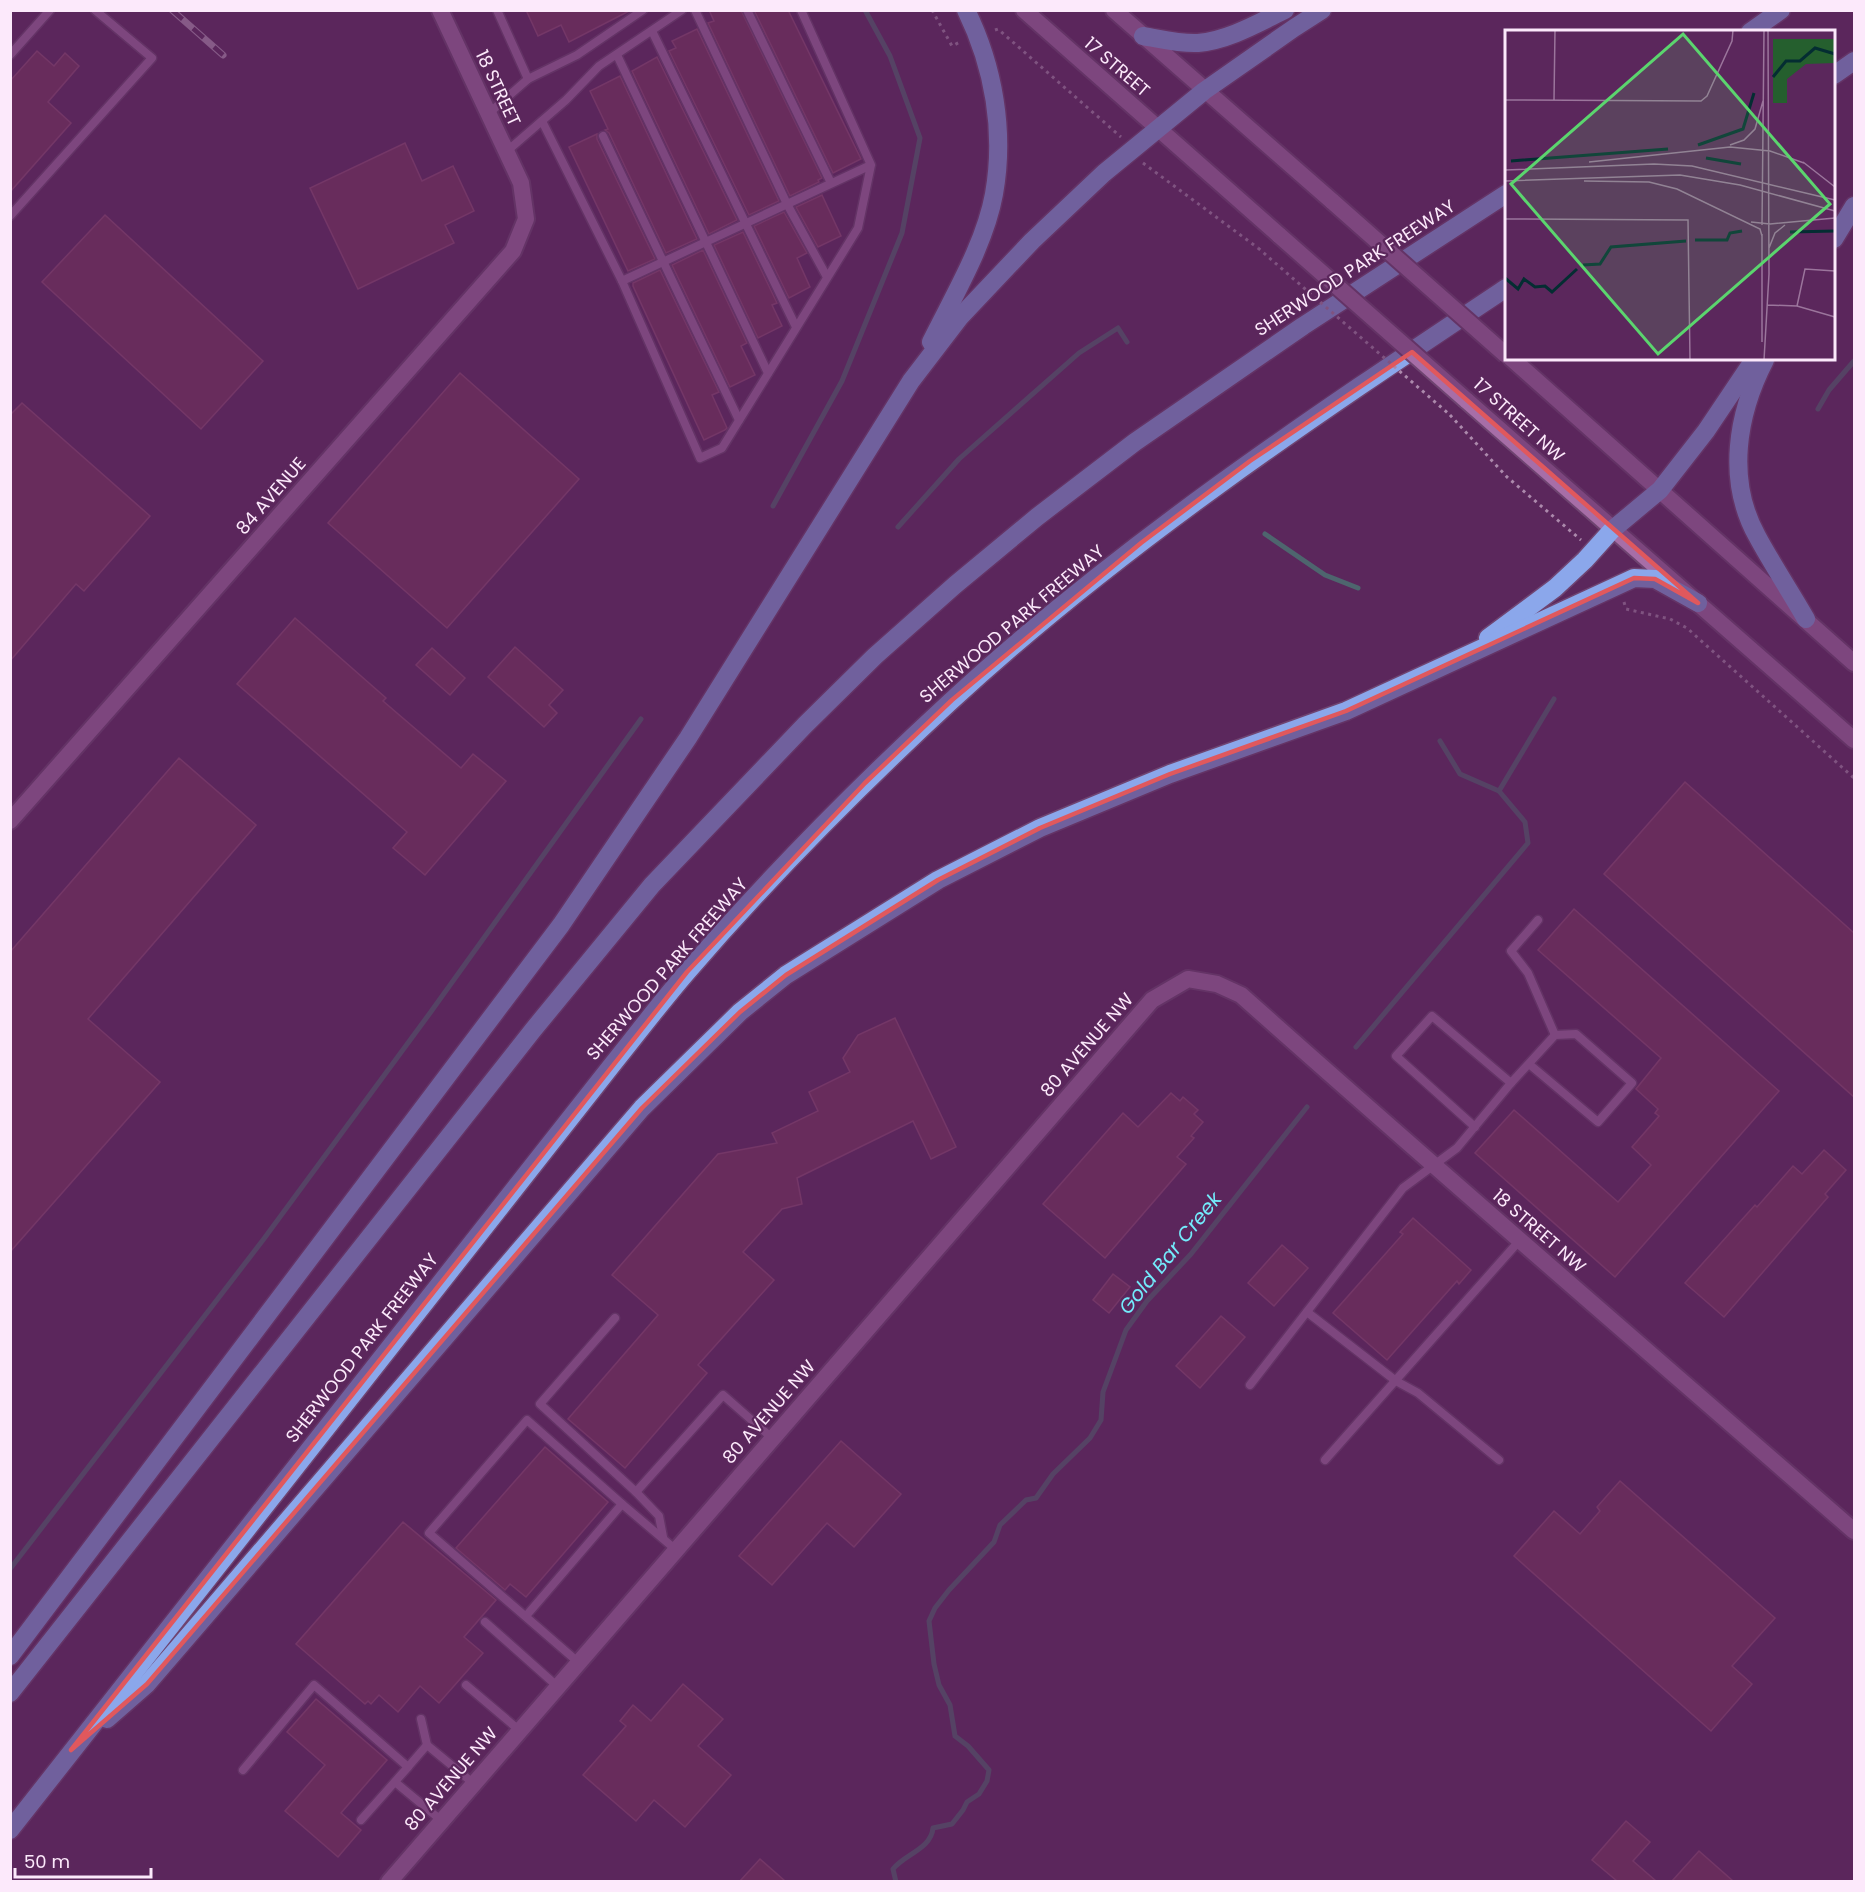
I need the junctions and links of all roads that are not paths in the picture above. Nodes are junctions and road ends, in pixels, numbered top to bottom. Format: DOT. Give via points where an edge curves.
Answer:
graph roads {
  1 [pos="50,10"];
  2 [pos="95,10"];
  3 [pos="440,10"];
  4 [pos="497,10"];
  5 [pos="643,10"];
  6 [pos="682,10"];
  7 [pos="695,10"];
  8 [pos="747,10"];
  9 [pos="801,10"];
  10 [pos="966,10"];
  11 [pos="1024,10"];
  12 [pos="1114,10"];
  13 [pos="1285,10"];
  14 [pos="1322,10"];
  15 [pos="1781,10"];
  16 [pos="1753,30"];
  17 [pos="652,31"];
  18 [pos="1143,36"];
  19 [pos="10,55"];
  20 [pos="617,55"];
  21 [pos="1854,61"];
  22 [pos="1835,74"];
  23 [pos="528,78"];
  24 [pos="1204,91"];
  25 [pos="488,114"];
  26 [pos="542,121"];
  27 [pos="1158,129"];
  28 [pos="603,136"];
  29 [pos="506,152"];
  30 [pos="871,165"];
  31 [pos="520,183"];
  32 [pos="831,183"];
  33 [pos="1505,195"];
  34 [pos="787,204"];
  35 [pos="1854,206"];
  36 [pos="10,216"];
  37 [pos="745,224"];
  38 [pos="1835,236"];
  39 [pos="707,242"];
  40 [pos="665,262"];
  41 [pos="827,277"];
  42 [pos="622,281"];
  43 [pos="1505,289"];
  44 [pos="796,327"];
  45 [pos="1505,354"];
  46 [pos="1754,360"];
  47 [pos="1765,360"];
  48 [pos="1516,363"];
  49 [pos="768,373"];
  50 [pos="911,381"];
  51 [pos="739,420"];
  52 [pos="1660,490"];
  53 [pos="1612,530"];
  54 [pos="1698,603"];
  55 [pos="1806,619"];
  56 [pos="1460,657"];
  57 [pos="1854,663"];
  58 [pos="1854,740"];
  59 [pos="10,821"];
  60 [pos="1538,920"];
  61 [pos="1188,979"];
  62 [pos="1555,1035"];
  63 [pos="1529,1064"];
  64 [pos="1511,1083"];
  65 [pos="1475,1127"];
  66 [pos="1432,1165"];
  67 [pos="1521,1240"];
  68 [pos="1307,1312"];
  69 [pos="615,1318"];
  70 [pos="1396,1381"];
  71 [pos="1250,1385"];
  72 [pos="772,1438"];
  73 [pos="1326,1460"];
  74 [pos="1499,1460"];
  75 [pos="636,1491"];
  76 [pos="622,1504"];
  77 [pos="1854,1531"];
  78 [pos="663,1537"];
  79 [pos="675,1550"];
  80 [pos="526,1616"];
  81 [pos="485,1622"];
  82 [pos="10,1656"];
  83 [pos="578,1662"];
  84 [pos="466,1685"];
  85 [pos="557,1686"];
  86 [pos="10,1693"];
  87 [pos="421,1719"];
  88 [pos="519,1730"];
  89 [pos="427,1745"];
  90 [pos="72,1750"];
  91 [pos="408,1767"];
  92 [pos="243,1770"];
  93 [pos="395,1782"];
  94 [pos="473,1783"];
  95 [pos="361,1820"];
  96 [pos="442,1821"];
  97 [pos="10,1830"];
  98 [pos="389,1881"];
  1 -- 19 [label="lane"];
  2 -- 36 [label="lane" via="152,58"];
  3 -- 25 [label="street, 18 STREET"];
  4 -- 23 [label="lane"];
  5 -- 23 [label="lane" via="577,55"];
  6 -- 17 [label="lane"];
  7 -- 34 [label="lane"];
  8 -- 32 [label="lane"];
  9 -- 30 [label="lane"];
  10 -- 50 [label="highway" via="988,67 996,112 998,156 993,196 977,246"];
  11 -- 27 [label="street, 17 STREET"];
  12 -- 18 [label="street"];
  13 -- 18 [label="highway" via="1227,37 1198,43"];
  14 -- 24 [label="highway"];
  15 -- 16 [label="highway"];
  17 -- 20 [label="lane"];
  17 -- 37 [label="lane"];
  18 -- 24 [label="street"];
  20 -- 26 [label="lane" via="599,66"];
  20 -- 39 [label="lane"];
  21 -- 22 [label="highway"];
  23 -- 25 [label="lane"];
  24 -- 27 [label="highway"];
  24 -- 45 [label="street, bridge"];
  25 -- 29 [label="street, 18 STREET"];
  26 -- 29 [label="lane"];
  26 -- 42 [label="lane"];
  27 -- 50 [label="highway" via="1024,249 960,317"];
  27 -- 53 [label="street, 17 STREET NW, bridge"];
  28 -- 40 [label="lane"];
  29 -- 31 [label="street, 18 STREET"];
  30 -- 32 [label="lane"];
  30 -- 41 [label="lane" via="858,228"];
  31 -- 59 [label="street, 84 AVENUE" via="526,219 513,251"];
  32 -- 34 [label="lane"];
  33 -- 86 [label="highway, SHERWOOD PARK FREEWAY" via="1303,326 1135,442 1036,517 875,656 805,726 637,903"];
  34 -- 37 [label="lane"];
  34 -- 41 [label="lane"];
  35 -- 38 [label="highway"];
  37 -- 39 [label="lane"];
  37 -- 44 [label="lane"];
  39 -- 40 [label="lane"];
  39 -- 49 [label="lane"];
  40 -- 42 [label="lane"];
  40 -- 51 [label="lane"];
  41 -- 44 [label="lane"];
  42 -- 51 [label="lane" via="700,458 722,448"];
  43 -- 90 [label="highway, SHERWOOD PARK FREEWAY" via="1250,461 1141,543 952,700 865,783 687,972"];
  44 -- 49 [label="lane"];
  46 -- 52 [label="highway"];
  47 -- 55 [label="highway" via="1742,424 1738,471 1743,502 1756,535"];
  48 -- 52 [label="street"];
  49 -- 51 [label="lane"];
  50 -- 82 [label="highway" via="688,738 561,925"];
  52 -- 53 [label="highway"];
  52 -- 55 [label="street"];
  53 -- 54 [label="street, 17 STREET NW"];
  53 -- 56 [label="highway" via="1556,588"];
  54 -- 56 [label="highway" via="1655,579 1634,578"];
  54 -- 58 [label="street, 17 STREET NW"];
  55 -- 57 [label="street"];
  56 -- 90 [label="highway" via="1346,711 1170,774 1040,828 938,880 786,975 740,1012 642,1108 147,1684"];
  60 -- 62 [label="lane" via="1511,951 1528,973"];
  61 -- 66 [label="street, 18 STREET NW" via="1217,984 1241,995"];
  61 -- 72 [label="street, 80 AVENUE NW" via="1152,1000"];
  62 -- 63 [label="lane"];
  62 -- 63 [label="lane" via="1576,1034 1632,1083 1598,1122"];
  63 -- 64 [label="lane"];
  64 -- 65 [label="lane"];
  64 -- 65 [label="lane" via="1432,1016 1396,1056"];
  65 -- 66 [label="lane" via="1457,1148"];
  66 -- 67 [label="street, 18 STREET NW"];
  66 -- 68 [label="lane" via="1403,1188"];
  67 -- 70 [label="lane"];
  67 -- 77 [label="street, 18 STREET NW"];
  68 -- 70 [label="lane"];
  68 -- 71 [label="lane"];
  69 -- 75 [label="lane" via="540,1404"];
  70 -- 73 [label="lane"];
  70 -- 74 [label="lane" via="1418,1393"];
  72 -- 75 [label="lane" via="723,1395"];
  72 -- 79 [label="street, 80 AVENUE NW"];
  75 -- 78 [label="lane" via="659,1516"];
  76 -- 78 [label="lane"];
  76 -- 80 [label="lane"];
  76 -- 80 [label="lane" via="527,1420 429,1533"];
  78 -- 79 [label="lane"];
  79 -- 83 [label="street, 80 AVENUE NW"];
  80 -- 83 [label="lane"];
  81 -- 85 [label="lane"];
  83 -- 85 [label="street, 80 AVENUE NW"];
  84 -- 88 [label="lane"];
  85 -- 88 [label="street, 80 AVENUE NW"];
  87 -- 89 [label="lane"];
  88 -- 94 [label="street, 80 AVENUE NW"];
  89 -- 91 [label="lane"];
  89 -- 94 [label="lane"];
  90 -- 97 [label="highway, SHERWOOD PARK FREEWAY"];
  91 -- 92 [label="lane" via="314,1685"];
  91 -- 93 [label="lane"];
  93 -- 95 [label="lane"];
  93 -- 96 [label="lane"];
  94 -- 96 [label="street, 80 AVENUE NW"];
  96 -- 98 [label="street, 80 AVENUE NW"];
}
